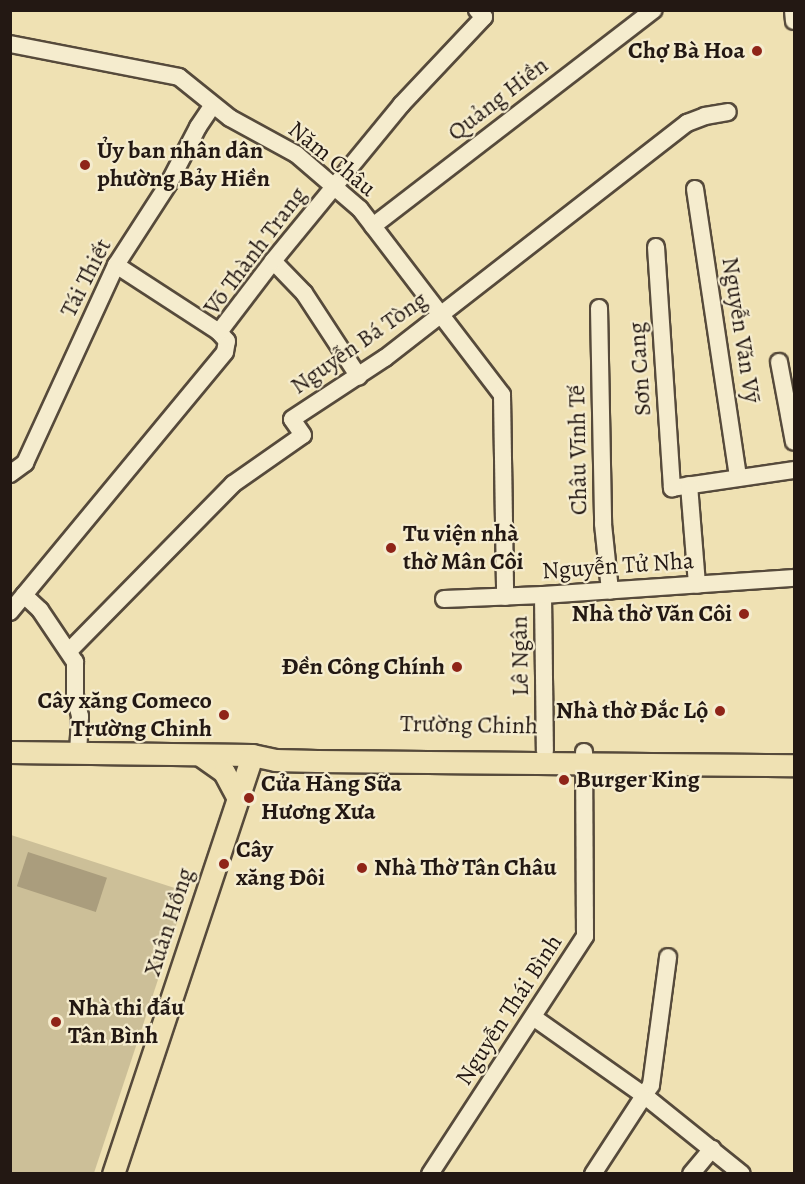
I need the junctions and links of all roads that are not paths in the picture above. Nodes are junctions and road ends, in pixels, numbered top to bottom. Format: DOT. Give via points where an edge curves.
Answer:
graph roads {
  1 [pos="477,10"];
  2 [pos="653,10"];
  3 [pos="793,10"];
  4 [pos="795,21"];
  5 [pos="10,44"];
  6 [pos="212,106"];
  7 [pos="728,112"];
  8 [pos="334,186"];
  9 [pos="695,189"];
  10 [pos="373,226"];
  11 [pos="656,247"];
  12 [pos="273,261"];
  13 [pos="116,265"];
  14 [pos="599,308"];
  15 [pos="441,315"];
  16 [pos="219,332"];
  17 [pos="779,362"];
  18 [pos="359,377"];
  19 [pos="795,442"];
  20 [pos="795,470"];
  21 [pos="10,474"];
  22 [pos="738,478"];
  23 [pos="689,485"];
  24 [pos="795,578"];
  25 [pos="697,585"];
  26 [pos="610,591"];
  27 [pos="24,595"];
  28 [pos="543,596"];
  29 [pos="505,597"];
  30 [pos="444,599"];
  31 [pos="10,612"];
  32 [pos="69,651"];
  33 [pos="545,751"];
  34 [pos="10,752"];
  35 [pos="78,753"];
  36 [pos="795,754"];
  37 [pos="200,755"];
  38 [pos="252,755"];
  39 [pos="402,756"];
  40 [pos="584,757"];
  41 [pos="795,765"];
  42 [pos="237,796"];
  43 [pos="668,957"];
  44 [pos="532,1017"];
  45 [pos="645,1096"];
  46 [pos="712,1149"];
  47 [pos="113,1173"];
  48 [pos="430,1173"];
  49 [pos="594,1173"];
  50 [pos="691,1173"];
  51 [pos="742,1173"];
  1 -- 8 [label="street, Võ Thành Trang" via="484,17 400,105"];
  2 -- 10 [label="street, Quảng Hiền"];
  3 -- 4 [label="street"];
  5 -- 6 [label="street, Năm Châu" via="170,74 186,81"];
  6 -- 8 [label="street, Năm Châu" via="296,154"];
  6 -- 13 [label="street, Tái Thiết"];
  7 -- 15 [label="street, Nguyễn Bá Tòng" via="687,123"];
  8 -- 10 [label="street, Năm Châu"];
  8 -- 12 [label="street, Võ Thành Trang"];
  9 -- 22 [label="street, Nguyễn Văn Vỹ"];
  10 -- 15 [label="street, Năm Châu"];
  11 -- 23 [label="street, Sơn Cang" via="672,488"];
  12 -- 16 [label="street, Võ Thành Trang"];
  12 -- 18 [label="street" via="304,293"];
  13 -- 16 [label="street"];
  13 -- 21 [label="street, Tái Thiết" via="25,463"];
  14 -- 26 [label="street, Châu Vĩnh Tế" via="603,524"];
  15 -- 18 [label="street, Nguyễn Bá Tòng"];
  15 -- 29 [label="street, Năm Châu" via="504,400"];
  16 -- 27 [label="street, Võ Thành Trang" via="227,341 225,352"];
  17 -- 19 [label="street"];
  18 -- 32 [label="street, Nguyễn Bá Tòng" via="292,419 303,435 233,484"];
  20 -- 22 [label="street"];
  22 -- 23 [label="street"];
  23 -- 25 [label="street"];
  24 -- 25 [label="street, Nguyễn Tử Nha"];
  25 -- 26 [label="street, Nguyễn Tử Nha"];
  26 -- 28 [label="street, Nguyễn Tử Nha"];
  27 -- 31 [label="street, Võ Thành Trang"];
  27 -- 32 [label="street" via="40,610"];
  28 -- 29 [label="street, Nguyễn Tử Nha"];
  28 -- 33 [label="street, Lê Ngân"];
  29 -- 30 [label="street, Nguyễn Tử Nha"];
  32 -- 35 [label="street" via="76,668"];
  33 -- 39 [label="main road, Trường Chinh"];
  33 -- 40 [label="main road, Trường Chinh"];
  34 -- 35 [label="main road, Trường Chinh"];
  35 -- 37 [label="main road, Trường Chinh"];
  36 -- 40 [label="main road, Trường Chinh"];
  37 -- 38 [label="main road, Trường Chinh"];
  37 -- 42 [label="main road" via="224,772"];
  38 -- 39 [label="main road, Trường Chinh" via="275,760"];
  38 -- 42 [label="main road, Xuân Hồng"];
  39 -- 40 [label="main road, Trường Chinh"];
  40 -- 41 [label="main road, Trường Chinh"];
  40 -- 44 [label="street, Nguyễn Thái Bình" via="586,931 577,951"];
  42 -- 47 [label="main road, Xuân Hồng"];
  43 -- 45 [label="street" via="653,1074"];
  44 -- 45 [label="street"];
  44 -- 48 [label="street, Nguyễn Thái Bình"];
  45 -- 46 [label="street"];
  45 -- 49 [label="street"];
  46 -- 50 [label="street"];
  46 -- 51 [label="street"];
}
